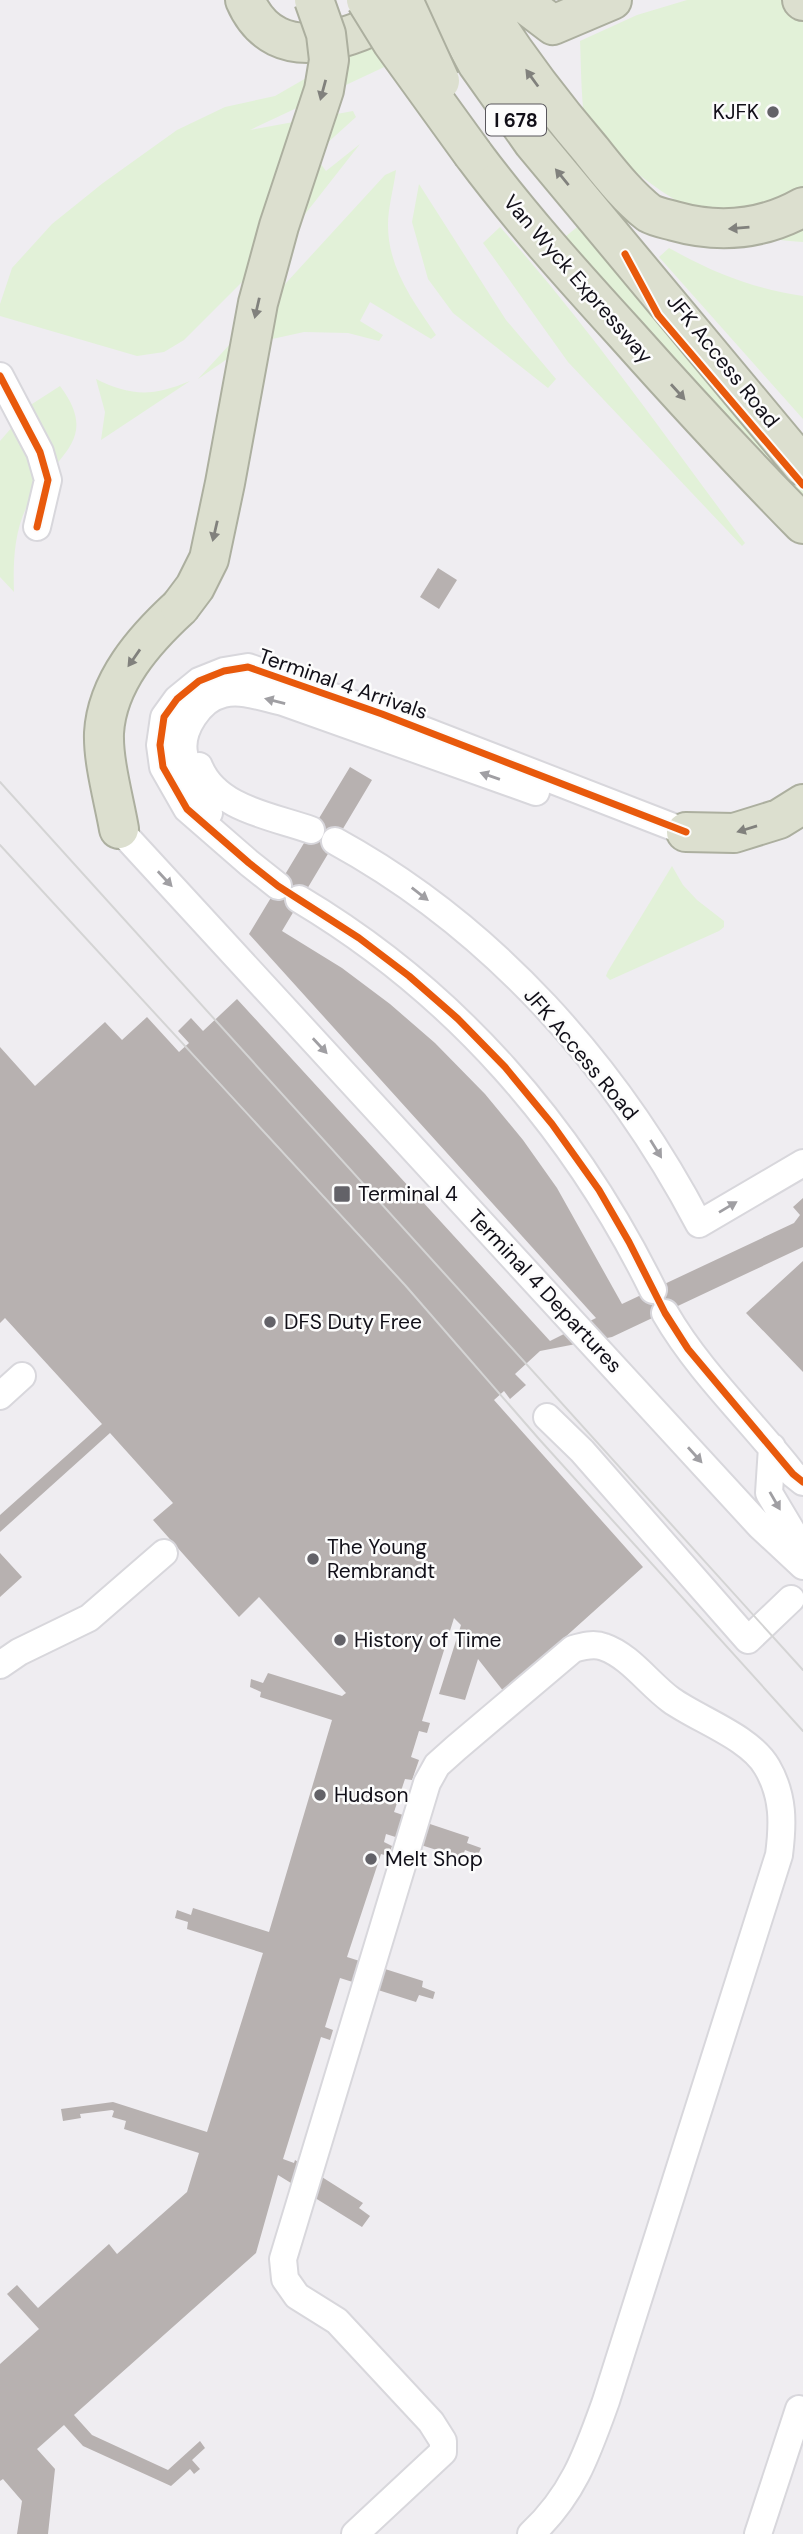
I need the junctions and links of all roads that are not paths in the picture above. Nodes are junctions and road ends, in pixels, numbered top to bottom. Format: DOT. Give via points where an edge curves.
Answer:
graph roads {
  1 [pos="245,0"];
  2 [pos="314,0"];
  3 [pos="366,0"];
  4 [pos="403,0"];
  5 [pos="421,0"];
  6 [pos="443,0"];
  7 [pos="480,0"];
  8 [pos="520,0"];
  9 [pos="612,0"];
  10 [pos="473,154"];
  11 [pos="803,207"];
  12 [pos="615,242"];
  13 [pos="0,376"];
  14 [pos="803,466"];
  15 [pos="803,485"];
  16 [pos="803,524"];
  17 [pos="37,527"];
  18 [pos="191,718"];
  19 [pos="803,804"];
  20 [pos="119,829"];
  21 [pos="686,832"];
  22 [pos="227,844"];
  23 [pos="803,1163"];
  24 [pos="22,1377"];
  25 [pos="0,1396"];
  26 [pos="547,1417"];
  27 [pos="772,1447"];
  28 [pos="800,1484"];
  29 [pos="803,1550"];
  30 [pos="164,1553"];
  31 [pos="803,1566"];
  32 [pos="790,1599"];
  33 [pos="0,1665"];
  34 [pos="799,2409"];
  35 [pos="355,2534"];
  36 [pos="531,2534"];
  37 [pos="758,2534"];
  1 -- 5 [label="highway" via="258,21 296,44 357,34"];
  2 -- 20 [label="highway, one-way, bridge" via="329,60 324,90 258,303 209,559 195,587 147,640 118,681 109,705 104,734"];
  3 -- 10 [label="highway, bridge"];
  4 -- 10 [label="highway, Van Wyck Expressway / I 678, bridge"];
  12 -- 6 [label="highway, I 678, one-way" via="495,90"];
  11 -- 7 [label="highway, one-way" via="754,227 721,230 651,214 552,106"];
  8 -- 9 [label="highway" via="553,25"];
  10 -- 16 [label="highway, Van Wyck Expressway / I 678, one-way" via="566,269"];
  12 -- 14 [label="highway, I 678"];
  12 -- 15 [label="street, JFK Access Road" via="658,314"];
  13 -- 17 [label="street" via="40,452 48,480"];
  21 -- 18 [label="street, one-way" via="604,816 283,702 223,693 204,702"];
  18 -- 22 [label="street" via="183,750 197,795"];
  18 -- 23 [label="street, JFK Access Road, one-way" via="192,748 201,771 227,801 323,835 413,889 541,1001 628,1107 699,1224"];
  19 -- 21 [label="highway, one-way" via="779,819 734,833"];
  20 -- 31 [label="street, Terminal 4 Departures, one-way" via="760,1526"];
  21 -- 22 [label="street, Terminal 4 Arrivals" via="248,667 199,681 177,699 164,717 160,745 163,767 187,809"];
  22 -- 27 [label="street, Terminal 4 Arrivals" via="409,976 505,1067 586,1171 695,1357"];
  24 -- 25 [label="street"];
  26 -- 32 [label="street" via="748,1640"];
  27 -- 28 [label="street, Terminal 4 Arrivals"];
  27 -- 29 [label="street, one-way" via="769,1493"];
  30 -- 33 [label="street" via="89,1618"];
  34 -- 37 [label="street"];
  35 -- 36 [label="street" via="443,2452 443,2441 431,2422 337,2321 288,2286 283,2259 427,1783 437,1765 573,1649 595,1645 620,1655 672,1701 761,1758 779,1795 783,1822 779,1856 606,2402 575,2482"];
}
